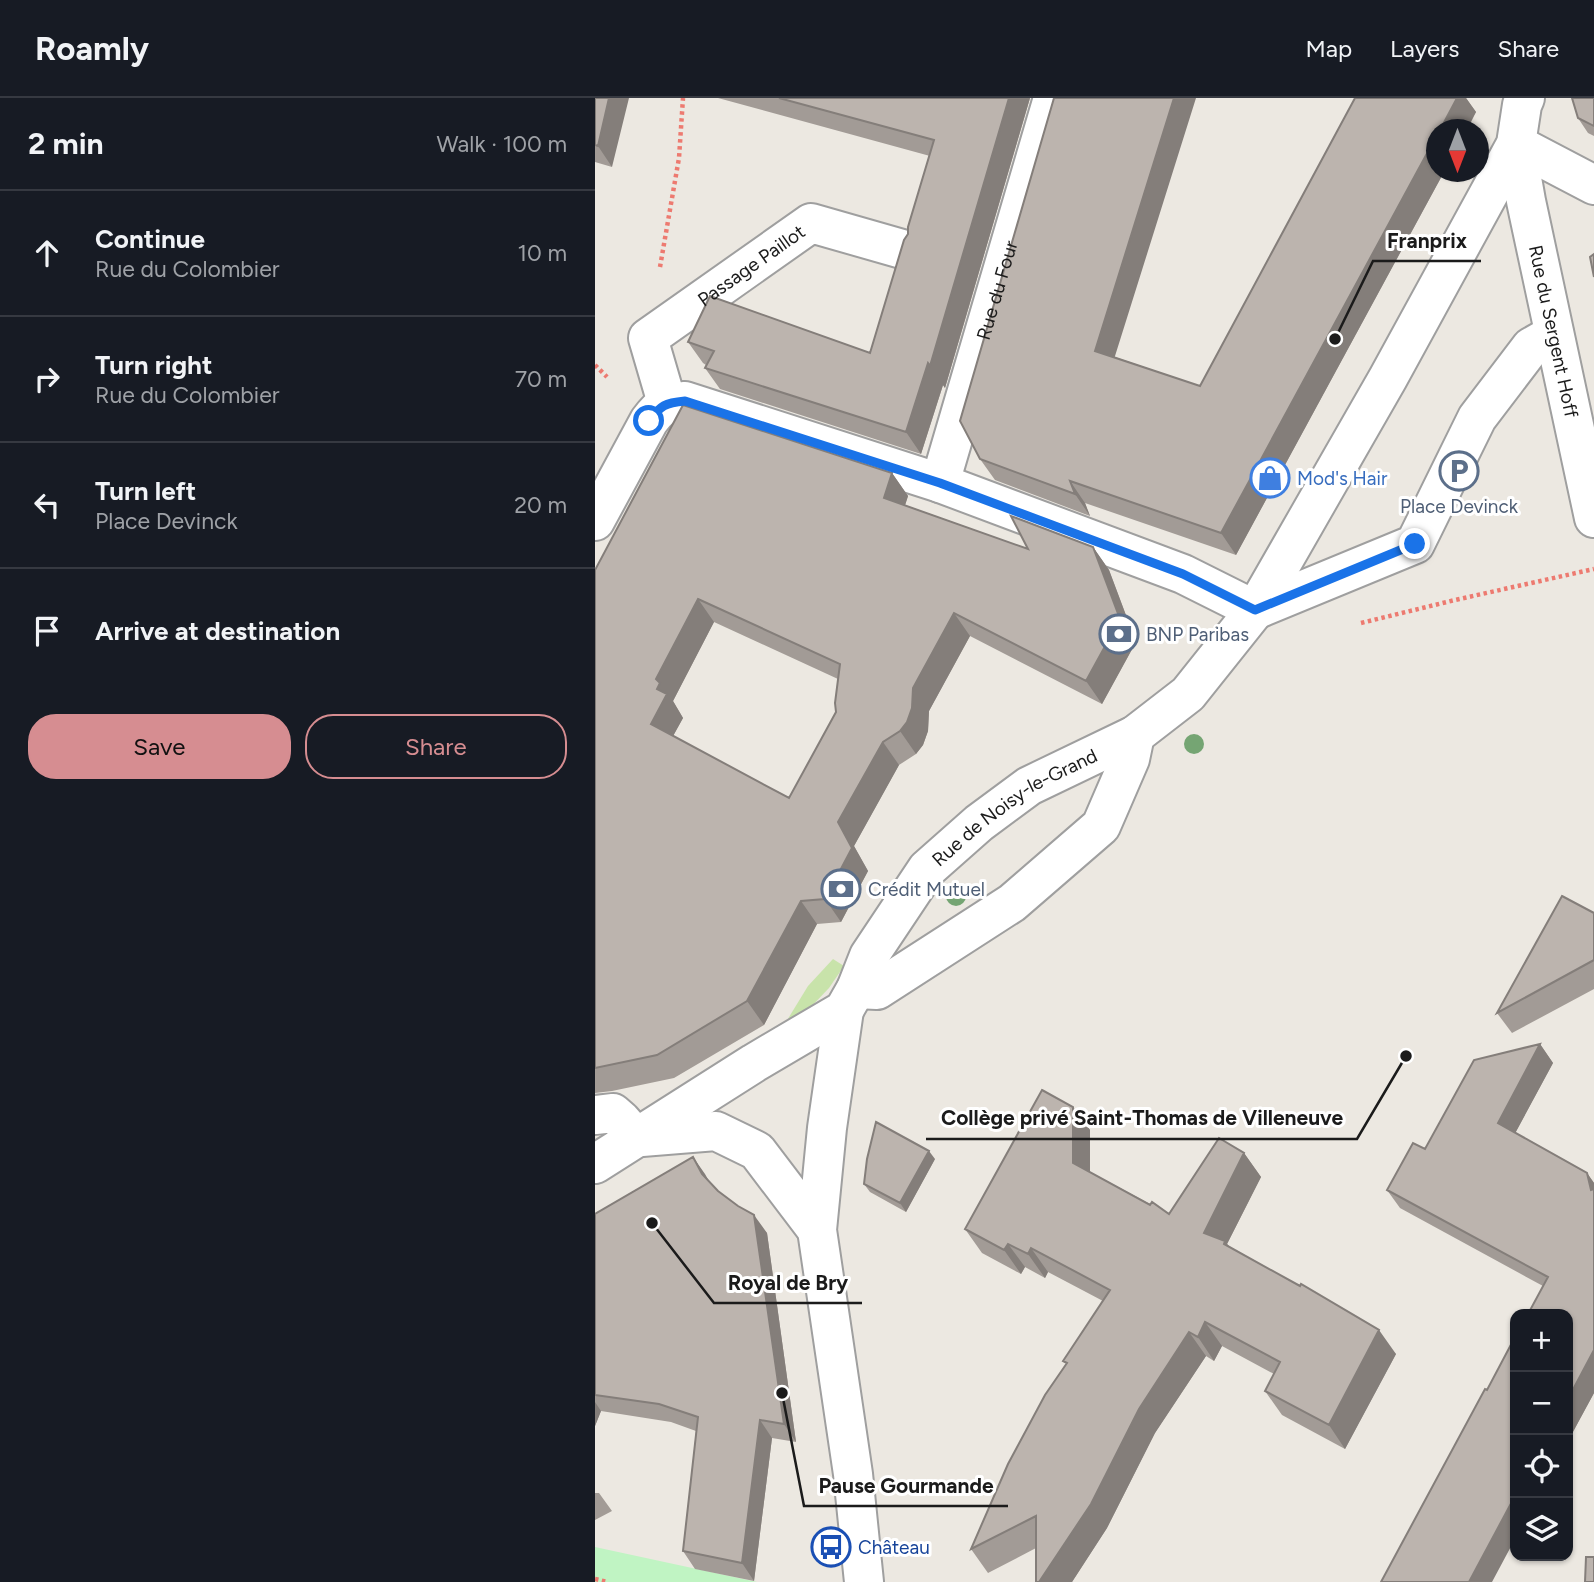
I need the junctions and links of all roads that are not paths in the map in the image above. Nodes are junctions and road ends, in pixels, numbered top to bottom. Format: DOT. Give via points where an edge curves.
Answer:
graph roads {
  1 [pos="1053,98"];
  2 [pos="1525,98"];
  3 [pos="1516,144"];
  4 [pos="1594,185"];
  5 [pos="902,249"];
  6 [pos="1554,334"];
  7 [pos="667,403"];
  8 [pos="940,483"];
  9 [pos="1594,518"];
  10 [pos="595,521"];
  11 [pos="1255,610"];
  12 [pos="1135,735"];
  13 [pos="850,1000"];
  14 [pos="595,1115"];
  15 [pos="636,1138"];
  16 [pos="595,1164"];
  17 [pos="817,1230"];
  18 [pos="864,1582"];
  1 -- 8 [label="street, Rue du Four"];
  2 -- 3 [label="street"];
  3 -- 4 [label="street"];
  3 -- 6 [label="street, Rue du Sergent Hoff"];
  3 -- 11 [label="street, Rue de Noisy-le-Grand"];
  5 -- 7 [label="street, Passage Paillot" via="811,223 648,338"];
  6 -- 9 [label="street, Rue du Sergent Hoff"];
  6 -- 11 [label="street" via="1531,348 1477,418 1415,544"];
  7 -- 8 [label="street" via="685,401"];
  7 -- 10 [label="street" via="649,421"];
  8 -- 11 [label="street" via="1183,574"];
  11 -- 12 [label="street, Rue de Noisy-le-Grand" via="1188,694"];
  12 -- 13 [label="street, Rue de Noisy-le-Grand" via="1029,786 926,869 869,956"];
  12 -- 13 [label="street" via="1130,759 1101,826 1012,903 877,990"];
  13 -- 15 [label="street"];
  13 -- 17 [label="street, Rue de Noisy-le-Grand" via="827,1128"];
  14 -- 15 [label="street" via="613,1113"];
  15 -- 16 [label="street"];
  15 -- 17 [label="street" via="716,1131 757,1151"];
  17 -- 18 [label="street"];
}
